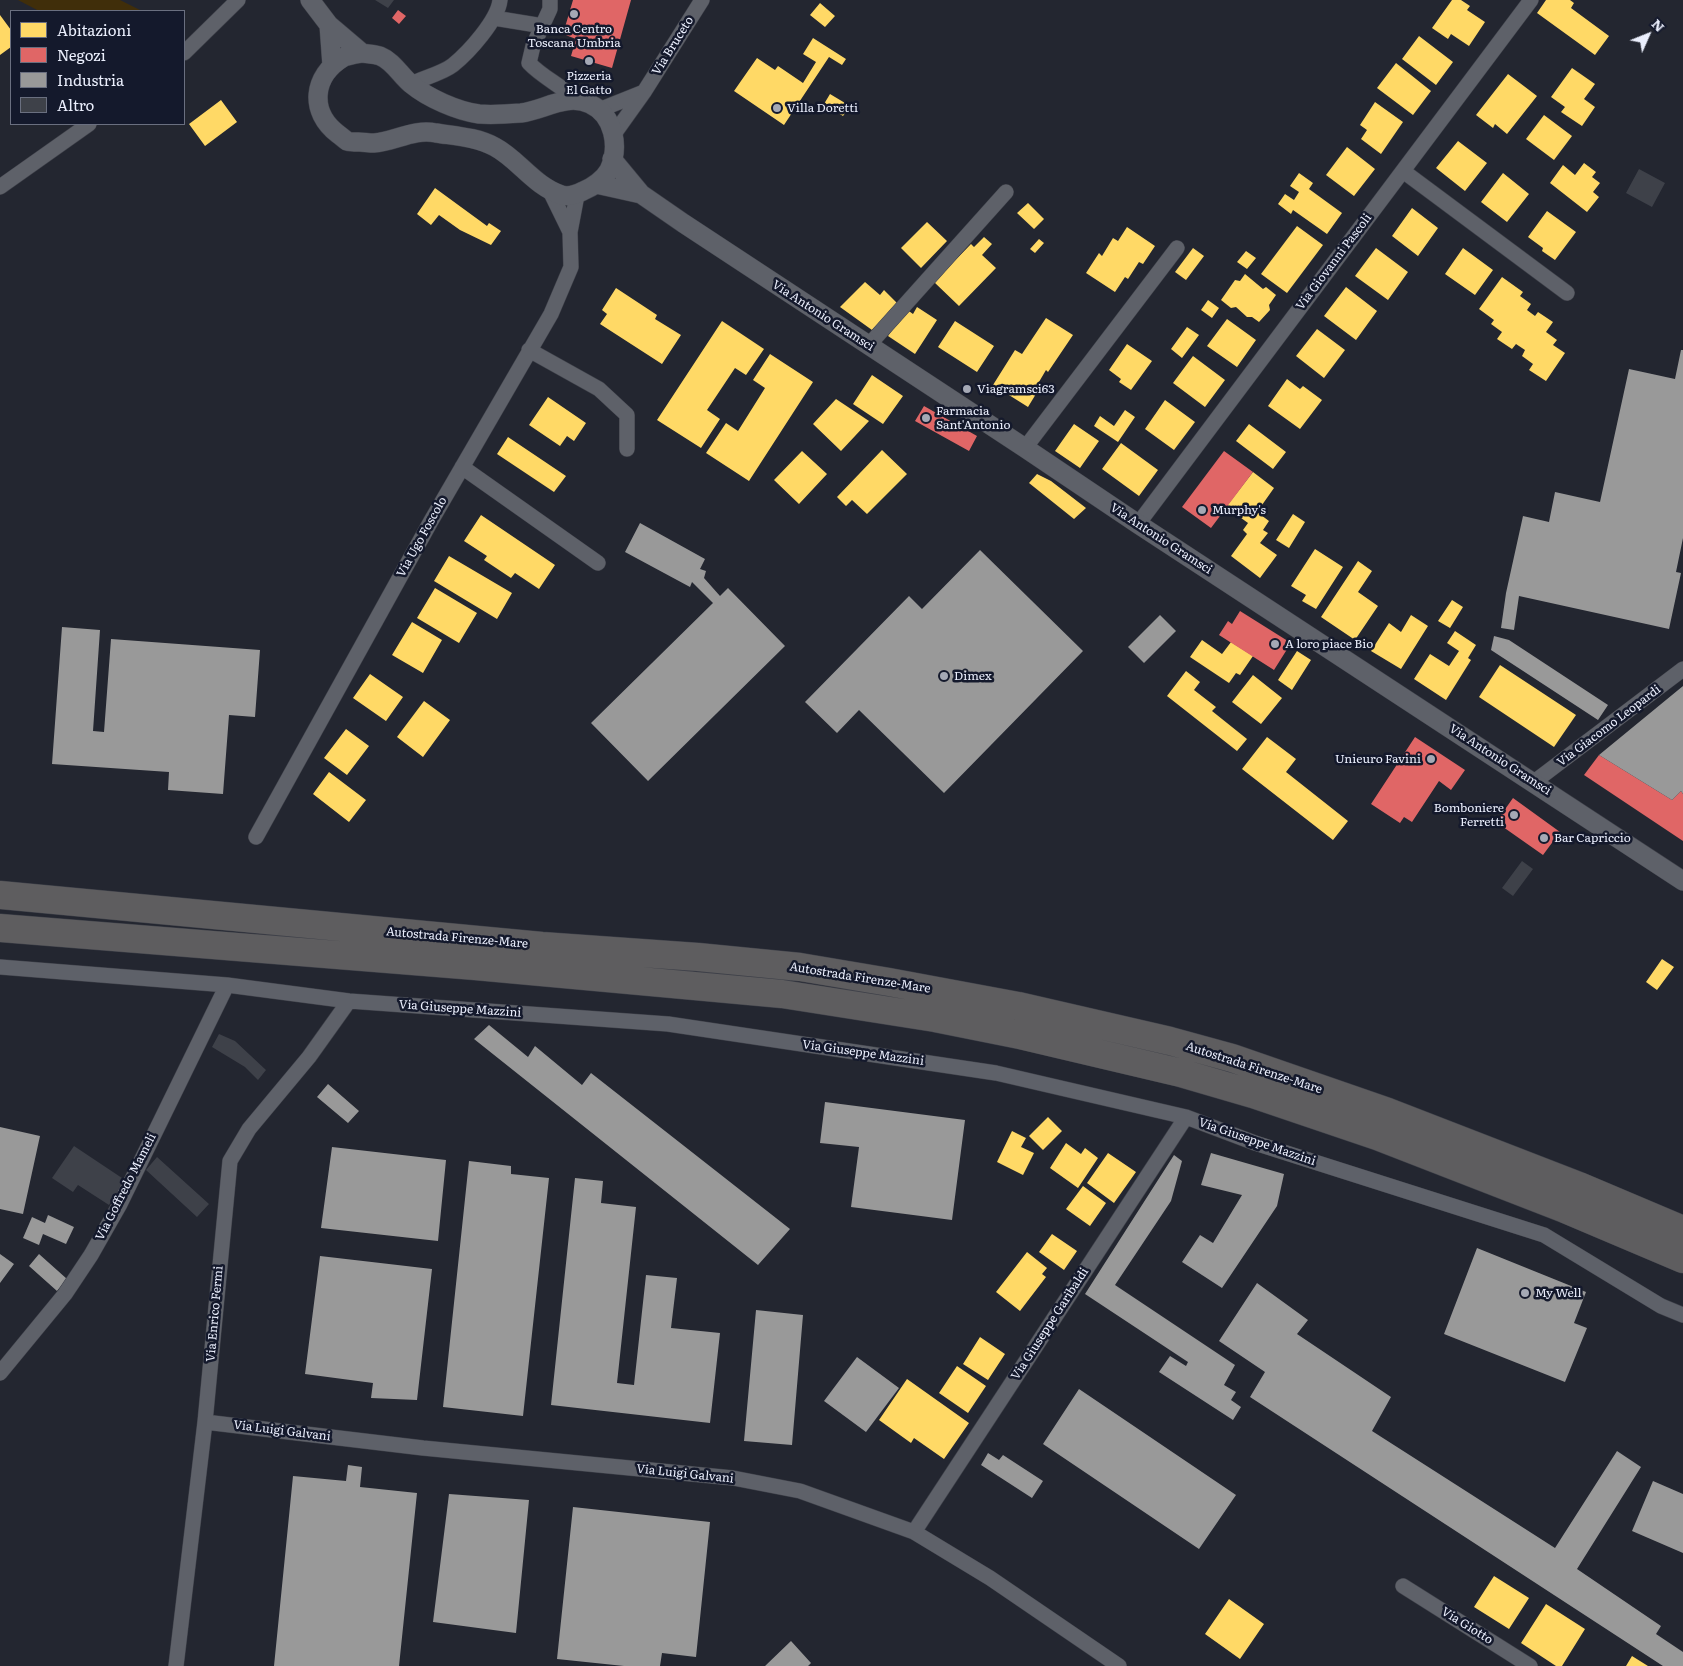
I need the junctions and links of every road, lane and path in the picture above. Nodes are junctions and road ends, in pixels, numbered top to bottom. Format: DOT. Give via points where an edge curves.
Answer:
graph roads {
  1 [pos="238,0"];
  2 [pos="310,0"];
  3 [pos="500,0"];
  4 [pos="550,0"];
  5 [pos="702,0"];
  6 [pos="1531,0"];
  7 [pos="494,18"];
  8 [pos="329,26"];
  9 [pos="543,26"];
  10 [pos="185,52"];
  11 [pos="362,53"];
  12 [pos="332,66"];
  13 [pos="411,84"];
  14 [pos="644,92"];
  15 [pos="577,101"];
  16 [pos="599,110"];
  17 [pos="88,125"];
  18 [pos="614,134"];
  19 [pos="612,158"];
  20 [pos="1403,171"];
  21 [pos="596,184"];
  22 [pos="0,187"];
  23 [pos="549,189"];
  24 [pos="1006,192"];
  25 [pos="577,194"];
  26 [pos="641,194"];
  27 [pos="570,232"];
  28 [pos="1177,248"];
  29 [pos="1567,293"];
  30 [pos="868,346"];
  31 [pos="530,350"];
  32 [pos="1025,448"];
  33 [pos="627,449"];
  34 [pos="462,467"];
  35 [pos="1138,524"];
  36 [pos="598,563"];
  37 [pos="1683,669"];
  38 [pos="1534,782"];
  39 [pos="256,838"];
  40 [pos="1683,881"];
  41 [pos="0,895"];
  42 [pos="0,928"];
  43 [pos="0,968"];
  44 [pos="227,985"];
  45 [pos="350,1002"];
  46 [pos="1186,1117"];
  47 [pos="1683,1230"];
  48 [pos="1683,1259"];
  49 [pos="1683,1315"];
  50 [pos="0,1373"];
  51 [pos="205,1422"];
  52 [pos="914,1532"];
  53 [pos="1403,1586"];
  54 [pos="176,1666"];
  55 [pos="1119,1666"];
  56 [pos="1530,1666"];
  1 -- 10 [label="street"];
  2 -- 8 [label="street"];
  3 -- 7 [label="street"];
  4 -- 9 [label="street"];
  5 -- 14 [label="street, Via Bruceto"];
  6 -- 20 [label="street, Via Giovanni Pascoli"];
  7 -- 9 [label="street"];
  7 -- 13 [label="street" via="453,66"];
  8 -- 11 [label="street"];
  8 -- 12 [label="street"];
  9 -- 15 [label="street" via="529,63"];
  11 -- 12 [label="street" via="345,56"];
  11 -- 13 [label="street" via="381,56"];
  12 -- 23 [label="street" via="320,80 317,98 328,126 348,141 374,143 432,132 476,139 509,156"];
  13 -- 15 [label="street" via="448,106 480,114 521,113 558,102"];
  14 -- 16 [label="street"];
  14 -- 18 [label="street, Via Bruceto"];
  15 -- 16 [label="street"];
  16 -- 18 [label="street" via="608,119"];
  17 -- 22 [label="street"];
  18 -- 19 [label="street"];
  19 -- 21 [label="street" via="608,170"];
  19 -- 26 [label="street, Via Antonio Gramsci"];
  20 -- 29 [label="street"];
  20 -- 35 [label="street, Via Giovanni Pascoli"];
  21 -- 25 [label="street"];
  21 -- 26 [label="street, Via Antonio Gramsci"];
  23 -- 25 [label="street" via="563,195"];
  23 -- 27 [label="street, Via Ugo Foscolo"];
  24 -- 30 [label="street"];
  25 -- 27 [label="street, Via Ugo Foscolo"];
  26 -- 30 [label="street, Via Antonio Gramsci"];
  27 -- 31 [label="street, Via Ugo Foscolo" via="571,267 551,314"];
  28 -- 32 [label="street"];
  30 -- 32 [label="street, Via Antonio Gramsci"];
  31 -- 33 [label="street" via="599,389 627,415"];
  31 -- 34 [label="street, Via Ugo Foscolo"];
  32 -- 35 [label="street, Via Antonio Gramsci"];
  34 -- 36 [label="street"];
  34 -- 39 [label="street, Via Ugo Foscolo"];
  35 -- 38 [label="street, Via Antonio Gramsci"];
  37 -- 38 [label="street, Via Giacomo Leopardi"];
  38 -- 40 [label="street, Via Antonio Gramsci"];
  41 -- 47 [label="highway, Autostrada Firenze-Mare" via="800,968 1018,1006 1232,1058 1388,1112"];
  42 -- 48 [label="highway, Autostrada Firenze-Mare" via="782,994 935,1018 1181,1073 1253,1094 1377,1136"];
  43 -- 44 [label="street, Via Giuseppe Mazzini"];
  44 -- 45 [label="street, Via Giuseppe Mazzini"];
  44 -- 50 [label="street, Via Goffredo Mameli" via="120,1204 91,1255"];
  45 -- 46 [label="street, Via Giuseppe Mazzini" via="668,1024 996,1073"];
  45 -- 51 [label="street, Via Enrico Fermi" via="249,1129 230,1161"];
  46 -- 49 [label="street, Via Giuseppe Mazzini" via="1255,1143 1544,1235 1661,1306"];
  46 -- 52 [label="street, Via Giuseppe Garibaldi"];
  51 -- 52 [label="street, Via Luigi Galvani" via="423,1448 734,1478 800,1491"];
  51 -- 54 [label="street, Via Enrico Fermi"];
  52 -- 55 [label="street, Via Luigi Galvani" via="990,1578"];
  53 -- 56 [label="street, Via Giotto"];
}
